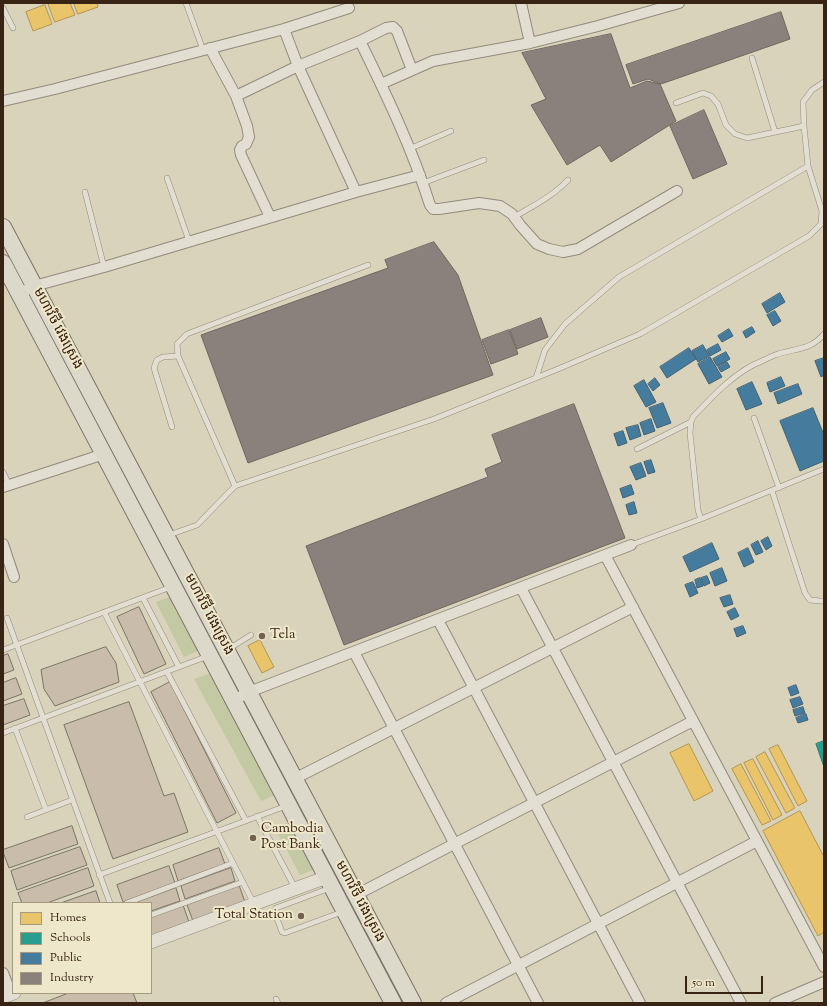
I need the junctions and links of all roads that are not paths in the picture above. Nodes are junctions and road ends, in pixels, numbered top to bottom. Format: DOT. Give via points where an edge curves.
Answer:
graph roads {
  1 [pos="186,3"];
  2 [pos="521,3"];
  3 [pos="679,3"];
  4 [pos="3,8"];
  5 [pos="349,8"];
  6 [pos="13,28"];
  7 [pos="284,29"];
  8 [pos="360,41"];
  9 [pos="530,43"];
  10 [pos="206,49"];
  11 [pos="752,58"];
  12 [pos="298,66"];
  13 [pos="412,70"];
  14 [pos="824,82"];
  15 [pos="381,84"];
  16 [pos="236,96"];
  17 [pos="3,101"];
  18 [pos="676,103"];
  19 [pos="804,126"];
  20 [pos="451,131"];
  21 [pos="775,132"];
  22 [pos="409,149"];
  23 [pos="484,160"];
  24 [pos="808,166"];
  25 [pos="167,178"];
  26 [pos="422,179"];
  27 [pos="568,180"];
  28 [pos="86,192"];
  29 [pos="356,192"];
  30 [pos="677,192"];
  31 [pos="270,217"];
  32 [pos="514,217"];
  33 [pos="3,227"];
  34 [pos="189,241"];
  35 [pos="3,263"];
  36 [pos="368,265"];
  37 [pos="104,266"];
  38 [pos="34,286"];
  39 [pos="19,294"];
  40 [pos="824,334"];
  41 [pos="178,356"];
  42 [pos="536,378"];
  43 [pos="754,418"];
  44 [pos="691,422"];
  45 [pos="172,428"];
  46 [pos="637,449"];
  47 [pos="104,454"];
  48 [pos="824,469"];
  49 [pos="3,472"];
  50 [pos="6,486"];
  51 [pos="235,486"];
  52 [pos="779,488"];
  53 [pos="772,491"];
  54 [pos="701,519"];
  55 [pos="166,536"];
  56 [pos="3,544"];
  57 [pos="151,545"];
  58 [pos="631,545"];
  59 [pos="605,555"];
  60 [pos="14,577"];
  61 [pos="174,586"];
  62 [pos="521,588"];
  63 [pos="143,598"];
  64 [pos="824,601"];
  65 [pos="633,607"];
  66 [pos="104,612"];
  67 [pos="7,618"];
  68 [pos="438,620"];
  69 [pos="251,635"];
  70 [pos="16,645"];
  71 [pos="553,647"];
  72 [pos="3,650"];
  73 [pos="226,650"];
  74 [pos="354,652"];
  75 [pos="210,656"];
  76 [pos="179,667"];
  77 [pos="167,672"];
  78 [pos="140,682"];
  79 [pos="474,688"];
  80 [pos="249,692"];
  81 [pos="234,700"];
  82 [pos="43,718"];
  83 [pos="694,721"];
  84 [pos="14,728"];
  85 [pos="394,728"];
  86 [pos="3,733"];
  87 [pos="614,762"];
  88 [pos="294,779"];
  89 [pos="72,800"];
  90 [pos="534,803"];
  91 [pos="289,805"];
  92 [pos="46,810"];
  93 [pos="257,816"];
  94 [pos="26,817"];
  95 [pos="246,821"];
  96 [pos="217,831"];
  97 [pos="757,841"];
  98 [pos="454,844"];
  99 [pos="233,863"];
  100 [pos="99,875"];
  101 [pos="243,882"];
  102 [pos="330,882"];
  103 [pos="677,882"];
  104 [pos="295,889"];
  105 [pos="356,895"];
  106 [pos="252,900"];
  107 [pos="110,902"];
  108 [pos="130,902"];
  109 [pos="345,911"];
  110 [pos="152,915"];
  111 [pos="598,924"];
  112 [pos="152,942"];
  113 [pos="518,966"];
  114 [pos="824,967"];
  115 [pos="3,973"];
  116 [pos="824,982"];
  117 [pos="9,995"];
  118 [pos="391,1002"];
  119 [pos="413,1003"];
  120 [pos="446,1003"];
  121 [pos="538,1003"];
  122 [pos="640,1003"];
  123 [pos="741,1003"];
  124 [pos="775,1003"];
  1 -- 10 [label="lane"];
  2 -- 9 [label="street"];
  3 -- 9 [label="street"];
  4 -- 6 [label="lane"];
  5 -- 7 [label="street"];
  7 -- 10 [label="street"];
  7 -- 12 [label="street"];
  8 -- 12 [label="street"];
  8 -- 13 [label="street" via="393,27 397,31"];
  8 -- 15 [label="street"];
  9 -- 13 [label="street" via="433,61"];
  10 -- 16 [label="street"];
  10 -- 17 [label="street"];
  11 -- 21 [label="lane"];
  12 -- 16 [label="street"];
  12 -- 29 [label="street"];
  13 -- 15 [label="street"];
  14 -- 19 [label="lane" via="812,90 803,102"];
  15 -- 22 [label="street"];
  16 -- 31 [label="street" via="249,137 240,150"];
  18 -- 21 [label="lane" via="703,92 718,104 726,125 735,134 747,138"];
  19 -- 21 [label="lane"];
  19 -- 24 [label="lane"];
  20 -- 22 [label="lane"];
  22 -- 26 [label="street"];
  23 -- 26 [label="lane"];
  24 -- 42 [label="lane" via="619,277 565,324 545,350"];
  24 -- 42 [label="lane" via="822,211 821,224 809,236 640,334"];
  25 -- 34 [label="lane"];
  26 -- 29 [label="street"];
  26 -- 32 [label="street" via="432,209 479,203 500,206"];
  27 -- 32 [label="lane" via="554,193"];
  28 -- 37 [label="lane"];
  29 -- 31 [label="street"];
  30 -- 32 [label="street" via="578,249 563,252 537,244"];
  31 -- 34 [label="street"];
  33 -- 38 [label="main road, មហាវិថី វេងស្រេង"];
  34 -- 37 [label="street"];
  35 -- 39 [label="main road, មហាវិថី វេងស្រេង"];
  36 -- 41 [label="lane" via="187,334 177,344"];
  37 -- 38 [label="street"];
  38 -- 39 [label="street"];
  38 -- 55 [label="main road, មហាវិថី វេងស្រេង"];
  39 -- 47 [label="main road, មហាវិថី វេងស្រេង"];
  40 -- 44 [label="lane" via="810,346 776,355 752,366 723,387"];
  41 -- 45 [label="lane" via="163,357 157,360 154,368"];
  41 -- 51 [label="lane"];
  42 -- 51 [label="lane" via="434,419"];
  43 -- 52 [label="lane"];
  44 -- 46 [label="lane"];
  44 -- 54 [label="lane" via="697,502"];
  47 -- 50 [label="street"];
  47 -- 57 [label="main road, មហាវិថី វេងស្រេង"];
  48 -- 52 [label="lane"];
  49 -- 50 [label="lane"];
  51 -- 55 [label="lane" via="197,524"];
  52 -- 53 [label="lane"];
  53 -- 54 [label="lane"];
  53 -- 64 [label="lane" via="805,593 810,600"];
  54 -- 58 [label="lane"];
  55 -- 57 [label="main road"];
  55 -- 73 [label="main road, មហាវិថី វេងស្រេង"];
  56 -- 60 [label="street"];
  57 -- 61 [label="main road, មហាវិថី វេងស្រេង"];
  58 -- 59 [label="street"];
  59 -- 62 [label="street"];
  59 -- 65 [label="street"];
  61 -- 63 [label="lane"];
  61 -- 75 [label="main road, មហាវិថី វេងស្រេង"];
  62 -- 68 [label="street"];
  62 -- 71 [label="street"];
  63 -- 66 [label="lane"];
  63 -- 76 [label="lane"];
  65 -- 71 [label="street"];
  65 -- 83 [label="street"];
  66 -- 70 [label="lane"];
  66 -- 78 [label="lane"];
  67 -- 70 [label="lane"];
  68 -- 74 [label="street"];
  68 -- 79 [label="street"];
  69 -- 73 [label="lane"];
  70 -- 72 [label="lane"];
  70 -- 82 [label="lane"];
  71 -- 79 [label="street"];
  71 -- 87 [label="street"];
  73 -- 80 [label="main road, មហាវិថី វេងស្រេង"];
  74 -- 80 [label="street"];
  74 -- 85 [label="street"];
  75 -- 76 [label="lane"];
  75 -- 81 [label="main road, មហាវិថី វេងស្រេង"];
  76 -- 77 [label="lane"];
  77 -- 78 [label="lane"];
  77 -- 95 [label="lane"];
  78 -- 82 [label="lane"];
  78 -- 96 [label="lane"];
  79 -- 85 [label="street"];
  79 -- 90 [label="street"];
  80 -- 81 [label="street"];
  80 -- 88 [label="main road, មហាវិថី វេងស្រេង"];
  81 -- 91 [label="main road, មហាវិថី វេងស្រេង"];
  82 -- 84 [label="lane"];
  82 -- 89 [label="lane"];
  83 -- 87 [label="street"];
  83 -- 97 [label="street"];
  84 -- 86 [label="lane"];
  84 -- 92 [label="lane"];
  85 -- 88 [label="street"];
  85 -- 98 [label="street"];
  87 -- 90 [label="street"];
  87 -- 103 [label="street"];
  88 -- 105 [label="main road, មហាវិថី វេងស្រេង"];
  89 -- 92 [label="lane"];
  89 -- 100 [label="lane"];
  90 -- 98 [label="street"];
  90 -- 111 [label="street"];
  91 -- 93 [label="lane"];
  91 -- 102 [label="main road, មហាវិថី វេងស្រេង"];
  92 -- 94 [label="lane"];
  93 -- 95 [label="lane"];
  93 -- 104 [label="lane"];
  95 -- 96 [label="lane"];
  96 -- 99 [label="lane"];
  96 -- 100 [label="lane"];
  97 -- 103 [label="street"];
  97 -- 114 [label="street"];
  98 -- 105 [label="street"];
  98 -- 113 [label="street"];
  99 -- 101 [label="lane"];
  99 -- 108 [label="lane"];
  100 -- 107 [label="lane"];
  101 -- 106 [label="lane"];
  101 -- 110 [label="lane"];
  102 -- 104 [label="street"];
  102 -- 109 [label="main road, មហាវិថី វេងស្រេង"];
  102 -- 109 [label="lane" via="276,908 275,913 282,932"];
  103 -- 111 [label="street"];
  103 -- 123 [label="street"];
  104 -- 112 [label="street"];
  105 -- 119 [label="main road, មហាវិថី វេងស្រេង"];
  109 -- 118 [label="main road, មហាវិថី វេងស្រេង"];
  111 -- 113 [label="street"];
  111 -- 122 [label="street"];
  113 -- 120 [label="street"];
  113 -- 121 [label="street"];
  115 -- 117 [label="street"];
  116 -- 124 [label="street"];
}
